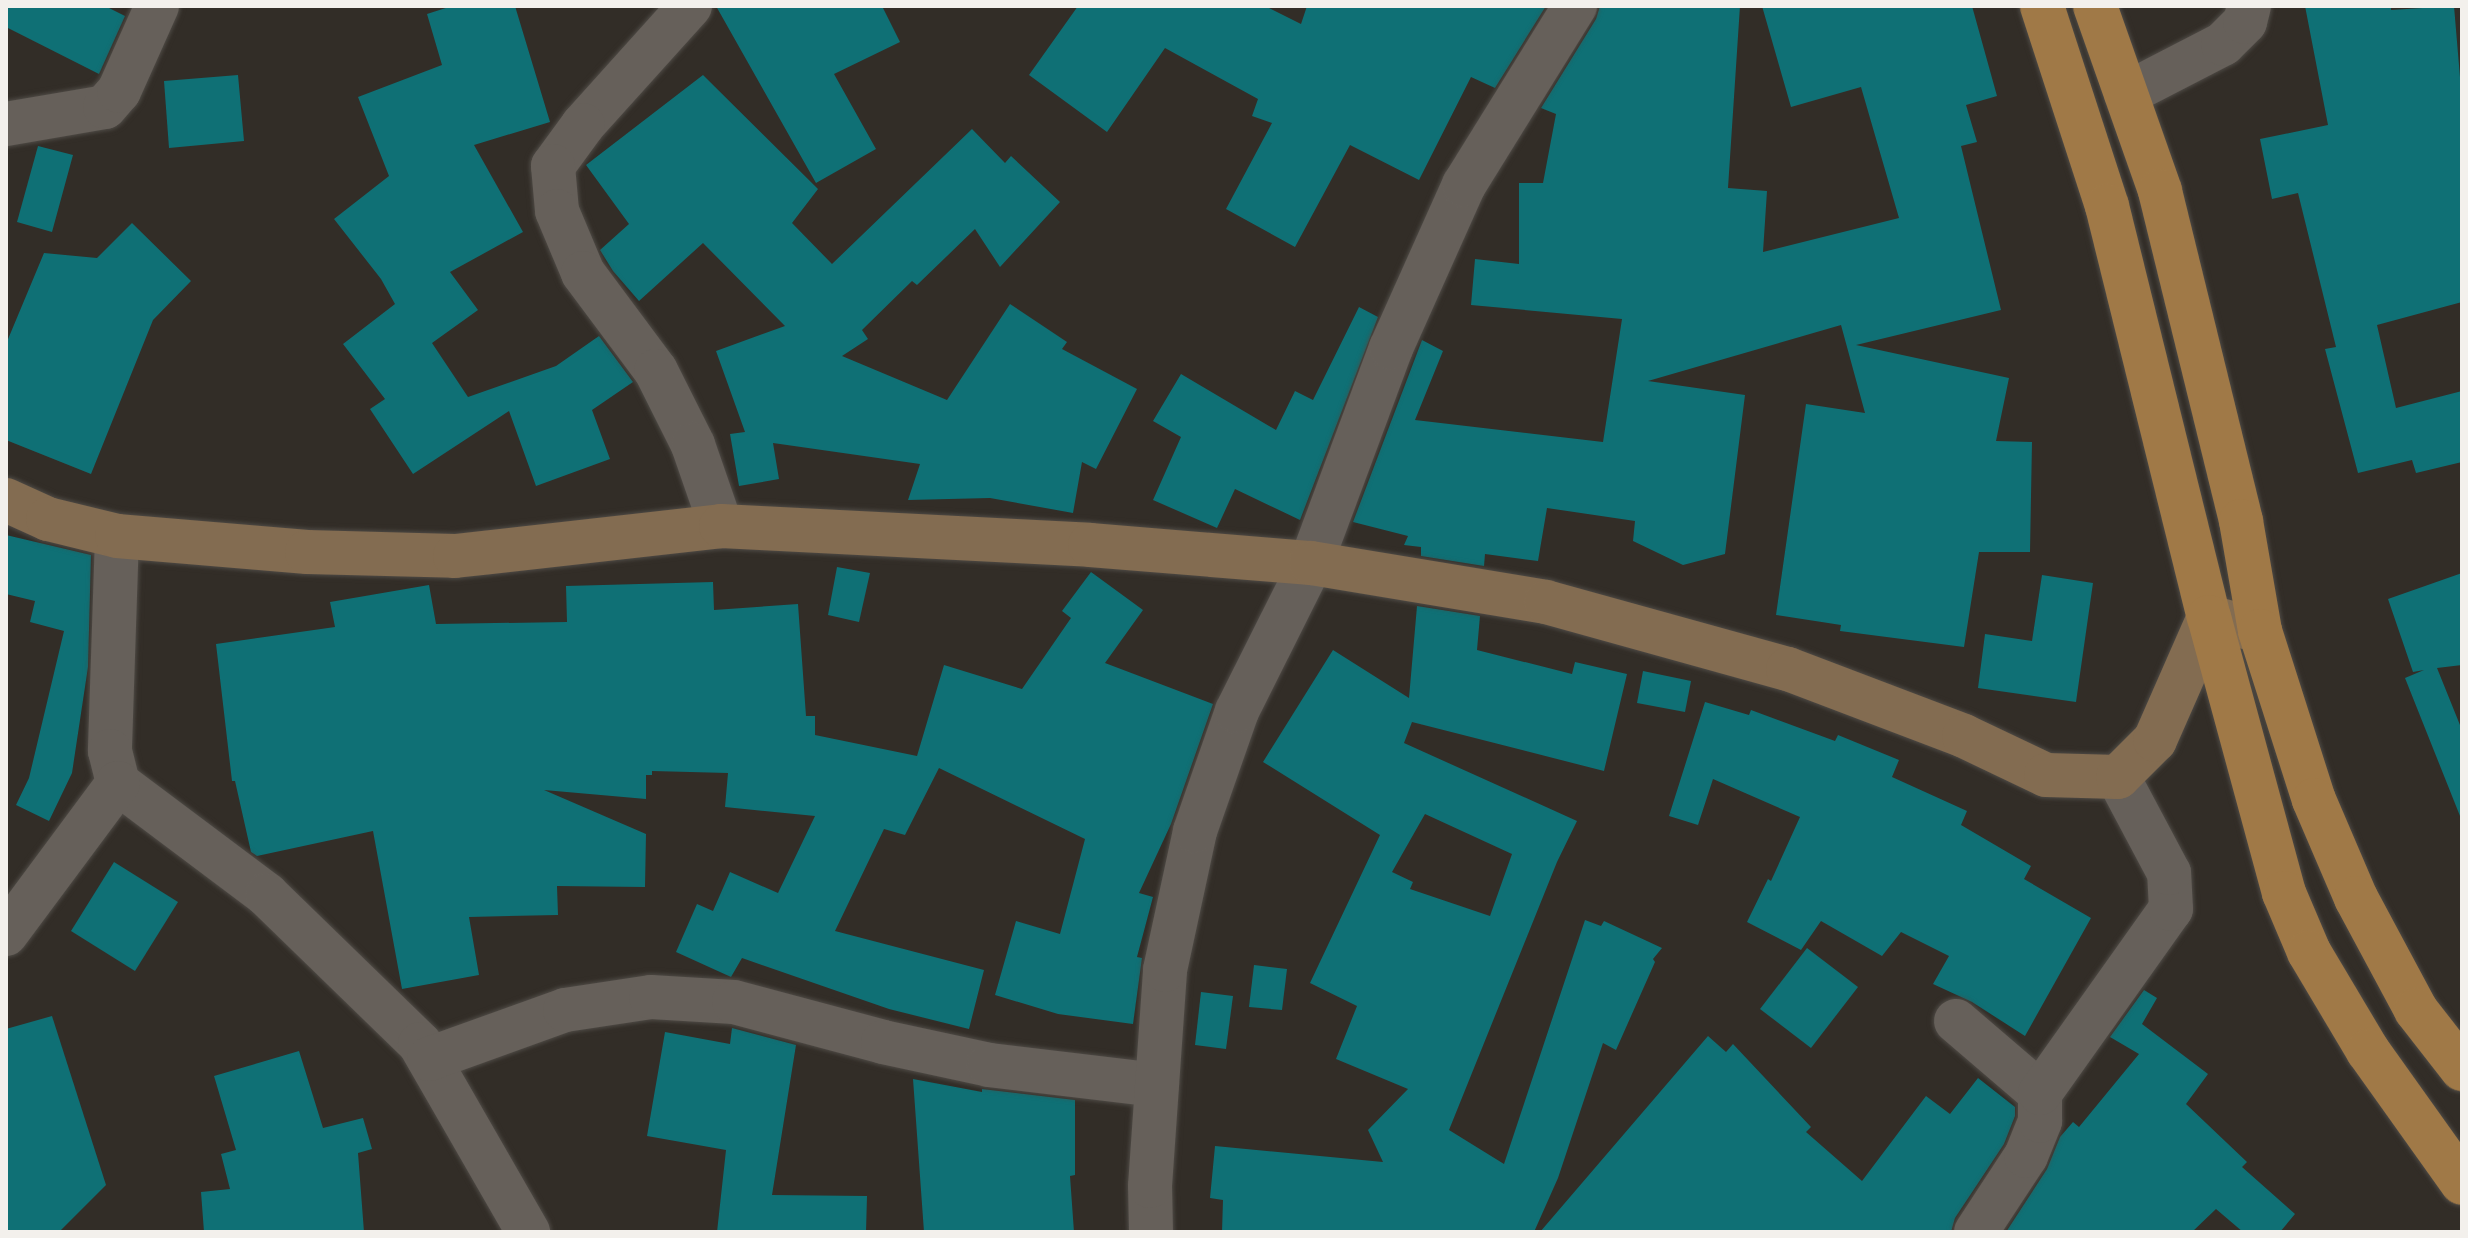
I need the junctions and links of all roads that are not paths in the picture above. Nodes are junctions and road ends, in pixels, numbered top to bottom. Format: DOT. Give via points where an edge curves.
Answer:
graph roads {
  1 [pos="157,6"];
  2 [pos="690,6"];
  3 [pos="1575,6"];
  4 [pos="2042,6"];
  5 [pos="2095,6"];
  6 [pos="2249,6"];
  7 [pos="2126,94"];
  8 [pos="6,124"];
  9 [pos="6,500"];
  10 [pos="721,526"];
  11 [pos="117,536"];
  12 [pos="1311,563"];
  13 [pos="2209,617"];
  14 [pos="2260,631"];
  15 [pos="2118,777"];
  16 [pos="118,783"];
  17 [pos="6,934"];
  18 [pos="1956,1021"];
  19 [pos="429,1059"];
  20 [pos="2462,1069"];
  21 [pos="1157,1085"];
  22 [pos="2040,1093"];
  23 [pos="2462,1183"];
  24 [pos="528,1232"];
  25 [pos="1151,1232"];
  26 [pos="1976,1232"];
  1 -- 8 [label="street" via="119,91 105,107"];
  2 -- 10 [label="street" via="553,166 557,211 583,273 656,371 693,445"];
  3 -- 12 [label="street" via="1464,185 1391,348"];
  4 -- 13 [label="main road" via="2107,206"];
  5 -- 7 [label="main road"];
  6 -- 7 [label="street" via="2245,22 2223,44"];
  7 -- 14 [label="main road" via="2160,191 2241,521"];
  9 -- 11 [label="street" via="48,519"];
  10 -- 11 [label="street" via="455,556 307,552"];
  10 -- 12 [label="street" via="1090,545"];
  11 -- 16 [label="street" via="110,751"];
  12 -- 15 [label="street" via="1546,602 1788,669 1964,736 2046,775"];
  12 -- 21 [label="street" via="1237,711 1195,831 1165,970"];
  13 -- 14 [label="street"];
  13 -- 15 [label="street" via="2155,740"];
  13 -- 23 [label="main road" via="2284,893 2309,952 2368,1051"];
  14 -- 20 [label="main road" via="2314,800 2356,898 2416,1010"];
  15 -- 22 [label="street" via="2169,873 2171,909"];
  16 -- 17 [label="street"];
  16 -- 19 [label="street" via="267,895 420,1044"];
  18 -- 22 [label="street"];
  19 -- 21 [label="street" via="565,1010 651,997 734,1002 989,1065"];
  19 -- 24 [label="street"];
  21 -- 25 [label="street"];
  22 -- 26 [label="street" via="2040,1121 2026,1156"];
}
